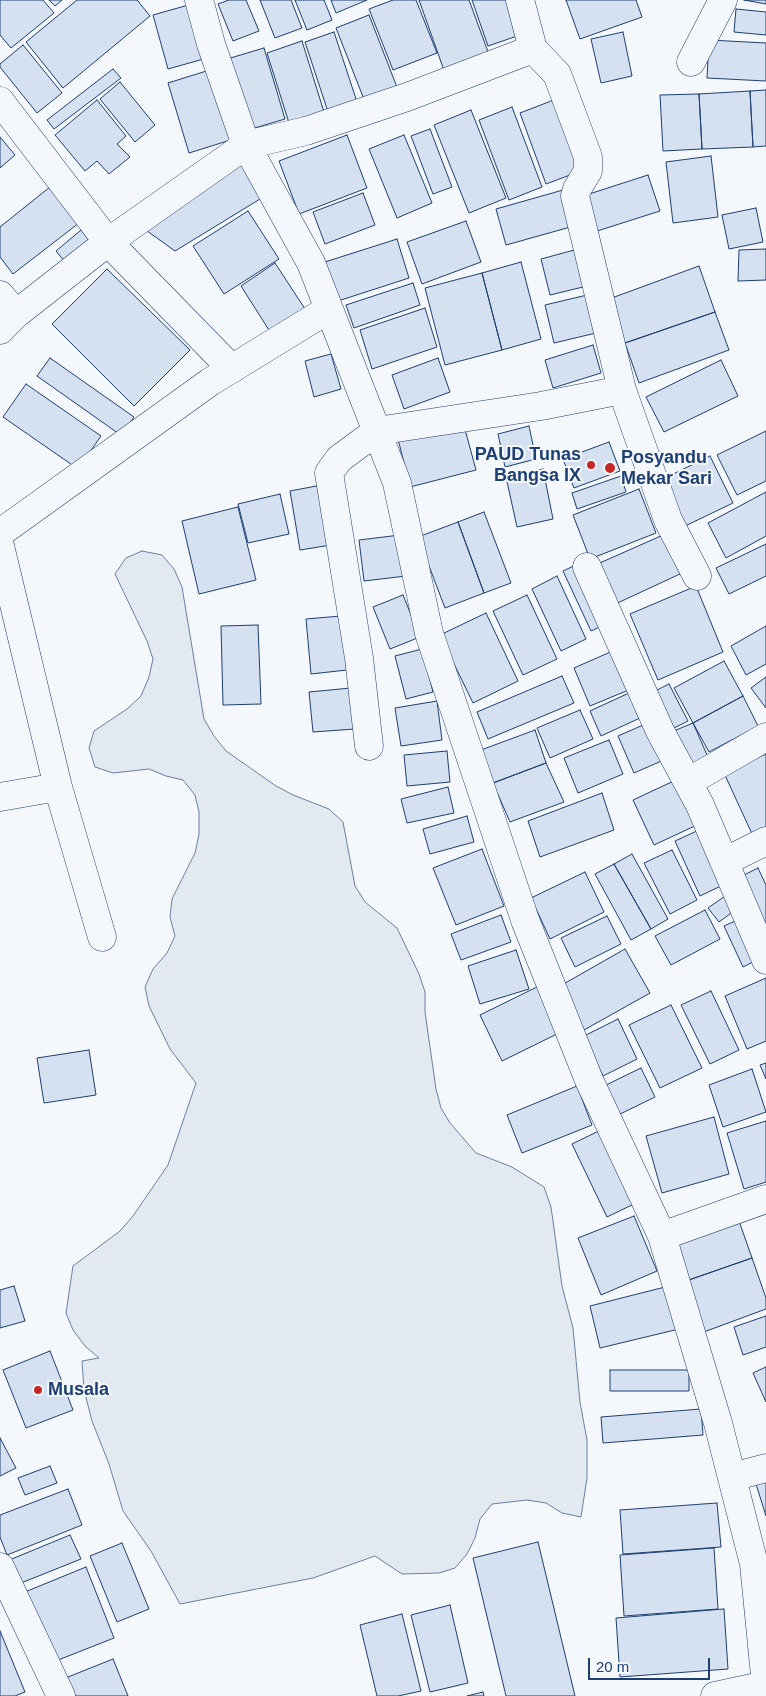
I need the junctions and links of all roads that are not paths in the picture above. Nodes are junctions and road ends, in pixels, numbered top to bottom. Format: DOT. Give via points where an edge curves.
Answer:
graph roads {
  1 [pos="199,0"];
  2 [pos="520,0"];
  3 [pos="722,0"];
  4 [pos="533,48"];
  5 [pos="691,62"];
  6 [pos="0,101"];
  7 [pos="246,145"];
  8 [pos="108,242"];
  9 [pos="329,309"];
  10 [pos="5,313"];
  11 [pos="232,369"];
  12 [pos="622,390"];
  13 [pos="377,431"];
  14 [pos="0,533"];
  15 [pos="0,546"];
  16 [pos="587,567"];
  17 [pos="697,576"];
  18 [pos="766,737"];
  19 [pos="369,746"];
  20 [pos="688,782"];
  21 [pos="58,787"];
  22 [pos="0,797"];
  23 [pos="766,841"];
  24 [pos="724,862"];
  25 [pos="102,936"];
  26 [pos="766,960"];
  27 [pos="766,1199"];
  28 [pos="662,1236"];
  29 [pos="766,1468"];
  30 [pos="732,1477"];
  31 [pos="0,1567"];
  32 [pos="766,1686"];
  33 [pos="61,1696"];
  34 [pos="715,1696"];
  1 -- 7 [label="street"];
  2 -- 4 [label="street"];
  3 -- 5 [label="street"];
  4 -- 7 [label="street" via="407,97 324,125"];
  4 -- 12 [label="street" via="557,74 588,157 588,171 575,196"];
  6 -- 8 [label="street"];
  7 -- 8 [label="street"];
  7 -- 9 [label="street" via="312,263"];
  8 -- 10 [label="street"];
  8 -- 11 [label="street"];
  9 -- 11 [label="street"];
  9 -- 13 [label="street"];
  11 -- 14 [label="street"];
  12 -- 13 [label="street"];
  12 -- 17 [label="street" via="668,520"];
  13 -- 19 [label="street" via="339,459 329,473 359,658"];
  13 -- 28 [label="street" via="397,483 429,633 525,920 589,1080"];
  15 -- 21 [label="street"];
  16 -- 20 [label="street" via="660,730"];
  18 -- 20 [label="street"];
  20 -- 24 [label="street"];
  21 -- 22 [label="street"];
  21 -- 25 [label="street"];
  23 -- 24 [label="street"];
  24 -- 26 [label="street"];
  27 -- 28 [label="street"];
  28 -- 30 [label="street"];
  29 -- 30 [label="street"];
  30 -- 32 [label="street" via="754,1564"];
  31 -- 33 [label="street"];
  32 -- 34 [label="street"];
}
